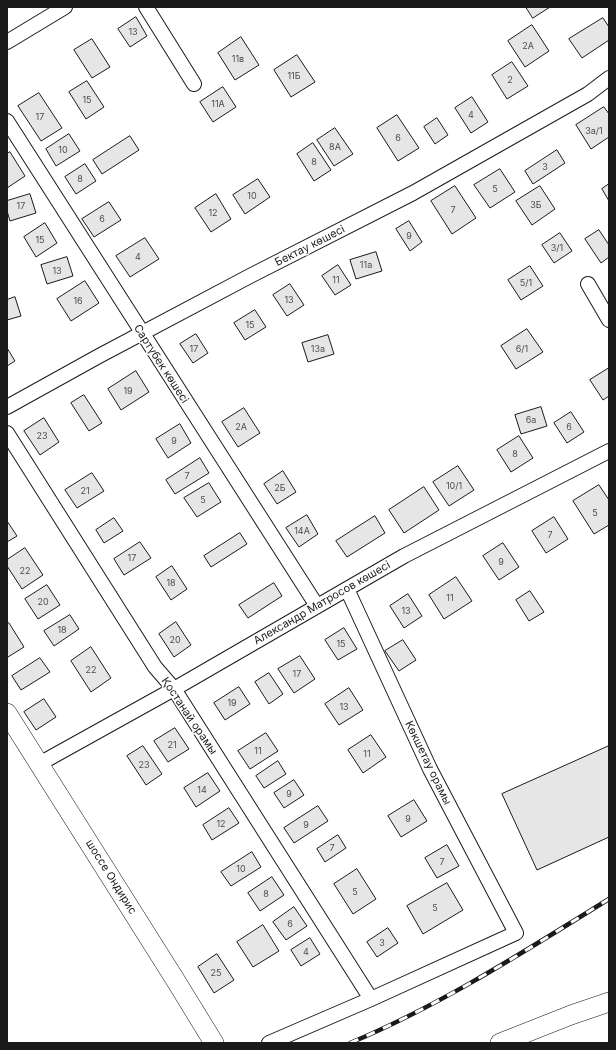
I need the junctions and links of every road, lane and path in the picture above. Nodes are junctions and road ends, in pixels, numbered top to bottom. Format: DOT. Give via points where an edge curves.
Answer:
graph roads {
  1 [pos="65,7"];
  2 [pos="146,7"];
  3 [pos="7,42"];
  4 [pos="609,78"];
  5 [pos="194,84"];
  6 [pos="7,121"];
  7 [pos="588,284"];
  8 [pos="609,320"];
  9 [pos="142,334"];
  10 [pos="7,407"];
  11 [pos="7,433"];
  12 [pos="609,451"];
  13 [pos="347,589"];
  14 [pos="317,606"];
  15 [pos="174,689"];
  16 [pos="7,713"];
  17 [pos="39,764"];
  18 [pos="371,999"];
  19 [pos="609,1002"];
  20 [pos="214,1043"];
  21 [pos="268,1043"];
  22 [pos="500,1043"];
  1 -- 3 [label="street"];
  2 -- 5 [label="street"];
  4 -- 9 [label="street, Бектау көшесі" via="588,94 413,193"];
  6 -- 9 [label="street, Сартүбек көшесі"];
  7 -- 8 [label="street"];
  9 -- 10 [label="street, Бектау көшесі"];
  9 -- 14 [label="street, Сартүбек көшесі"];
  11 -- 15 [label="street, Қостанай орамы" via="155,667"];
  12 -- 13 [label="street, Александр Матросов көшесі" via="411,553"];
  13 -- 14 [label="street, Александр Матросов көшесі"];
  13 -- 18 [label="street, Көкшетау орамы" via="430,769 516,933"];
  14 -- 15 [label="street, Александр Матросов көшесі"];
  15 -- 17 [label="street, Александр Матросов көшесі"];
  15 -- 18 [label="street, Қостанай орамы"];
  16 -- 17 [label="main road, шоссе Ондирис"];
  17 -- 20 [label="main road, шоссе Ондирис"];
  18 -- 21 [label="street"];
  19 -- 22 [label="main road"];
}
